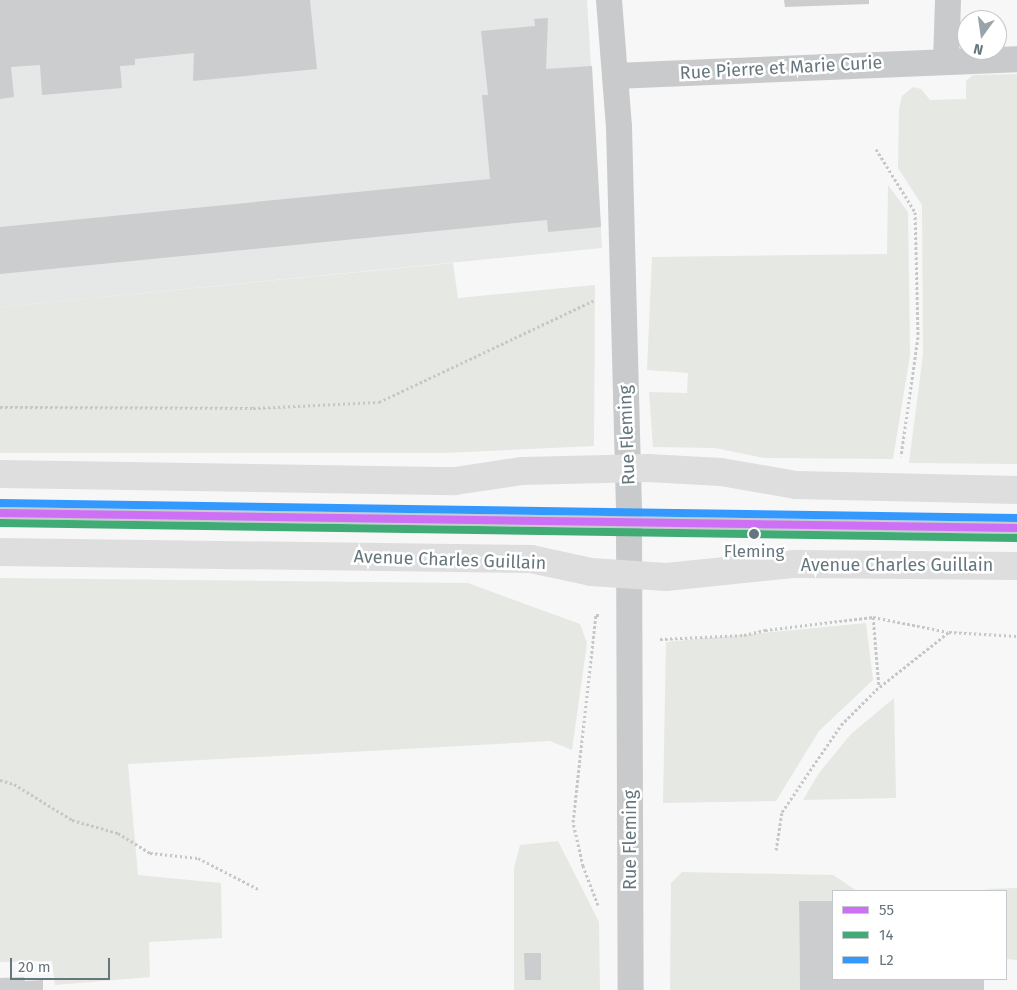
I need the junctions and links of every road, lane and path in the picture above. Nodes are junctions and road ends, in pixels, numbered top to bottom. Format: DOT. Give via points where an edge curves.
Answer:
graph roads {
  1 [pos="609,0"];
  2 [pos="948,0"];
  3 [pos="1017,59"];
  4 [pos="946,61"];
  5 [pos="615,76"];
  6 [pos="876,149"];
  7 [pos="622,287"];
  8 [pos="0,407"];
  9 [pos="628,468"];
  10 [pos="0,474"];
  11 [pos="896,488"];
  12 [pos="1017,490"];
  13 [pos="0,513"];
  14 [pos="629,522"];
  15 [pos="1017,528"];
  16 [pos="0,552"];
  17 [pos="1017,566"];
  18 [pos="629,576"];
  19 [pos="873,617"];
  20 [pos="628,620"];
  21 [pos="949,632"];
  22 [pos="1017,636"];
  23 [pos="660,639"];
  24 [pos="880,688"];
  25 [pos="0,780"];
  26 [pos="776,850"];
  27 [pos="260,890"];
  28 [pos="602,914"];
  29 [pos="631,990"];
  1 -- 5 [label="street, Rue Fleming"];
  2 -- 4 [label="street"];
  3 -- 4 [label="street, Rue Pierre et Marie Curie"];
  4 -- 5 [label="street, Rue Pierre et Marie Curie"];
  5 -- 7 [label="street, Rue Fleming"];
  6 -- 11 [label="path" via="915,212 918,337"];
  7 -- 8 [label="path" via="379,402 253,408"];
  7 -- 9 [label="street, Rue Fleming"];
  9 -- 10 [label="street" via="530,471 455,480"];
  9 -- 11 [label="street" via="698,470 796,485"];
  9 -- 14 [label="street, Rue Fleming"];
  11 -- 12 [label="street"];
  13 -- 14 [label="lane"];
  14 -- 15 [label="lane"];
  14 -- 18 [label="street, Rue Fleming"];
  16 -- 18 [label="street, Avenue Charles Guillain" via="531,559"];
  17 -- 18 [label="street, Avenue Charles Guillain" via="796,564 698,575"];
  18 -- 20 [label="street, Rue Fleming"];
  19 -- 21 [label="path"];
  19 -- 23 [label="path" via="765,630 744,636"];
  19 -- 24 [label="path"];
  20 -- 28 [label="path" via="596,615 573,822 583,866"];
  20 -- 29 [label="street, Rue Fleming"];
  21 -- 22 [label="path"];
  21 -- 24 [label="path"];
  24 -- 26 [label="path" via="841,725 782,812"];
  25 -- 27 [label="path" via="14,784 72,820 118,833 150,853 198,858"];
}
